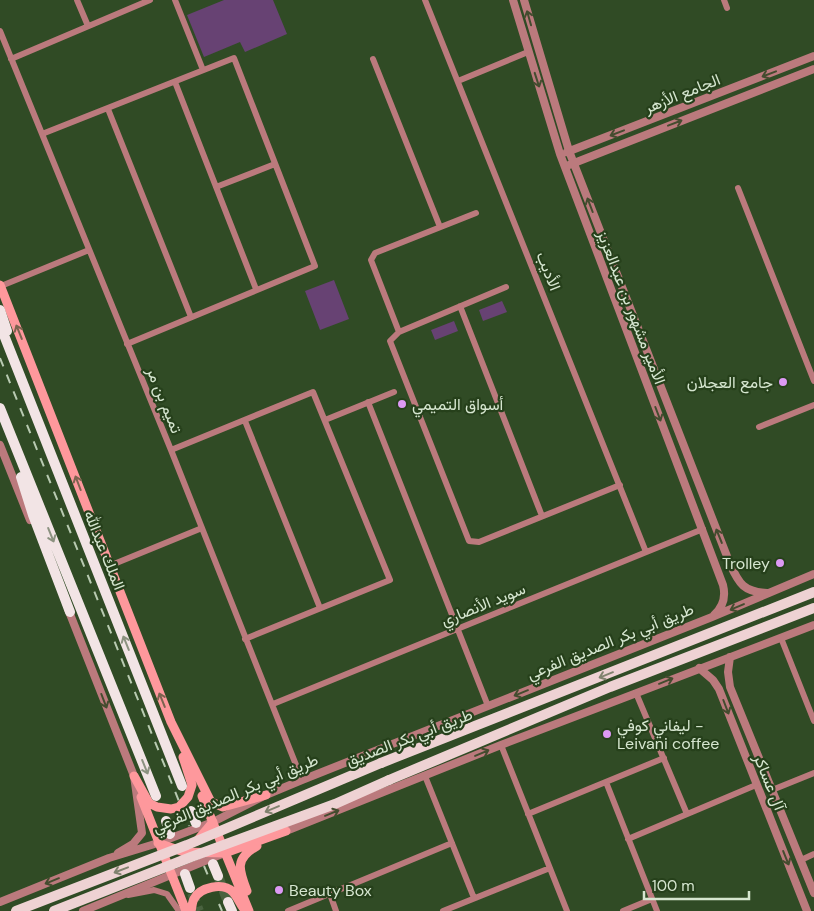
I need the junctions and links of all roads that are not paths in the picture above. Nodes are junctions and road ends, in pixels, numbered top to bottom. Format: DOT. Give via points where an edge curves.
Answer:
graph roads {
  1 [pos="77,0"];
  2 [pos="150,0"];
  3 [pos="175,0"];
  4 [pos="425,0"];
  5 [pos="513,0"];
  6 [pos="524,0"];
  7 [pos="724,0"];
  8 [pos="727,8"];
  9 [pos="88,26"];
  10 [pos="0,31"];
  11 [pos="528,52"];
  12 [pos="814,56"];
  13 [pos="12,58"];
  14 [pos="373,59"];
  15 [pos="814,69"];
  16 [pos="204,70"];
  17 [pos="458,80"];
  18 [pos="175,82"];
  19 [pos="741,85"];
  20 [pos="745,96"];
  21 [pos="108,109"];
  22 [pos="42,134"];
  23 [pos="569,151"];
  24 [pos="560,154"];
  25 [pos="574,163"];
  26 [pos="275,164"];
  27 [pos="565,166"];
  28 [pos="216,187"];
  29 [pos="738,188"];
  30 [pos="476,213"];
  31 [pos="440,227"];
  32 [pos="89,250"];
  33 [pos="0,286"];
  34 [pos="506,287"];
  35 [pos="256,289"];
  36 [pos="460,306"];
  37 [pos="0,310"];
  38 [pos="192,317"];
  39 [pos="0,324"];
  40 [pos="399,332"];
  41 [pos="126,344"];
  42 [pos="814,381"];
  43 [pos="394,392"];
  44 [pos="368,402"];
  45 [pos="814,405"];
  46 [pos="0,409"];
  47 [pos="325,420"];
  48 [pos="244,421"];
  49 [pos="759,427"];
  50 [pos="0,446"];
  51 [pos="170,450"];
  52 [pos="54,462"];
  53 [pos="620,485"];
  54 [pos="542,516"];
  55 [pos="202,528"];
  56 [pos="703,529"];
  57 [pos="646,552"];
  58 [pos="109,566"];
  59 [pos="736,574"];
  60 [pos="814,574"];
  61 [pos="722,580"];
  62 [pos="814,592"];
  63 [pos="769,594"];
  64 [pos="320,608"];
  65 [pos="813,609"];
  66 [pos="70,612"];
  67 [pos="712,617"];
  68 [pos="814,625"];
  69 [pos="456,629"];
  70 [pos="245,638"];
  71 [pos="781,638"];
  72 [pos="730,657"];
  73 [pos="699,668"];
  74 [pos="730,687"];
  75 [pos="719,689"];
  76 [pos="636,693"];
  77 [pos="273,704"];
  78 [pos="488,706"];
  79 [pos="171,722"];
  80 [pos="814,722"];
  81 [pos="501,745"];
  82 [pos="664,758"];
  83 [pos="814,773"];
  84 [pos="134,776"];
  85 [pos="425,776"];
  86 [pos="302,780"];
  87 [pos="606,782"];
  88 [pos="756,785"];
  89 [pos="182,786"];
  90 [pos="772,790"];
  91 [pos="266,795"];
  92 [pos="156,796"];
  93 [pos="191,811"];
  94 [pos="528,814"];
  95 [pos="687,814"];
  96 [pos="166,821"];
  97 [pos="213,822"];
  98 [pos="785,822"];
  99 [pos="196,823"];
  100 [pos="773,828"];
  101 [pos="286,831"];
  102 [pos="170,834"];
  103 [pos="628,839"];
  104 [pos="158,843"];
  105 [pos="452,843"];
  106 [pos="194,844"];
  107 [pos="184,852"];
  108 [pos="225,853"];
  109 [pos="814,854"];
  110 [pos="109,858"];
  111 [pos="801,860"];
  112 [pos="213,864"];
  113 [pos="550,868"];
  114 [pos="171,874"];
  115 [pos="185,874"];
  116 [pos="218,876"];
  117 [pos="190,888"];
  118 [pos="814,893"];
  119 [pos="330,894"];
  120 [pos="117,897"];
  121 [pos="474,898"];
  122 [pos="652,899"];
  123 [pos="0,902"];
  124 [pos="16,911"];
  125 [pos="54,911"];
  126 [pos="83,911"];
  127 [pos="179,911"];
  128 [pos="186,911"];
  129 [pos="191,911"];
  130 [pos="249,911"];
  131 [pos="288,911"];
  132 [pos="336,911"];
  133 [pos="443,911"];
  134 [pos="567,911"];
  135 [pos="623,911"];
  136 [pos="657,911"];
  137 [pos="807,911"];
  1 -- 9 [label="street"];
  2 -- 9 [label="street"];
  3 -- 16 [label="street"];
  4 -- 17 [label="street, الأديب"];
  5 -- 11 [label="street, الأمير مشهور بن عبدالعزيز"];
  23 -- 6 [label="street, الأمير مشهور بن عبدالعزيز, one-way"];
  7 -- 8 [label="street"];
  9 -- 13 [label="street"];
  10 -- 13 [label="street, تميم بن مر"];
  11 -- 17 [label="street"];
  11 -- 24 [label="street, الأمير مشهور بن عبدالعزيز, one-way"];
  12 -- 19 [label="street, الجامع الأزهر, one-way"];
  13 -- 22 [label="street, تميم بن مر"];
  14 -- 31 [label="street"];
  15 -- 20 [label="street, الجامع الأزهر"];
  16 -- 18 [label="street"];
  16 -- 26 [label="street" via="234,58"];
  17 -- 53 [label="street, الأديب"];
  18 -- 21 [label="street"];
  18 -- 28 [label="street"];
  19 -- 20 [label="street"];
  19 -- 23 [label="street, الجامع الأزهر, one-way"];
  25 -- 20 [label="street, الجامع الأزهر, one-way"];
  21 -- 22 [label="street"];
  21 -- 38 [label="street"];
  22 -- 32 [label="street, تميم بن مر"];
  23 -- 24 [label="street, الجامع الأزهر"];
  23 -- 25 [label="street, الأمير مشهور بن عبدالعزيز"];
  24 -- 27 [label="street, الأمير مشهور بن عبدالعزيز"];
  25 -- 27 [label="street, الجامع الأزهر"];
  59 -- 25 [label="street, الأمير مشهور بن عبدالعزيز, one-way"];
  26 -- 28 [label="street"];
  26 -- 35 [label="street" via="315,266"];
  27 -- 56 [label="street, الأمير مشهور بن عبدالعزيز, one-way"];
  28 -- 35 [label="street"];
  29 -- 42 [label="street"];
  30 -- 31 [label="street"];
  31 -- 40 [label="street" via="375,253 371,260"];
  32 -- 33 [label="street"];
  32 -- 41 [label="street, تميم بن مر"];
  58 -- 33 [label="main road, one-way"];
  34 -- 36 [label="street"];
  35 -- 38 [label="street"];
  36 -- 40 [label="street"];
  36 -- 54 [label="street"];
  37 -- 52 [label="highway"];
  38 -- 41 [label="street"];
  39 -- 52 [label="highway, الملك عبدالله"];
  40 -- 54 [label="street" via="390,341 469,541 479,542"];
  41 -- 51 [label="street, تميم بن مر"];
  43 -- 44 [label="street"];
  44 -- 47 [label="street"];
  44 -- 69 [label="street"];
  45 -- 49 [label="street"];
  46 -- 66 [label="highway" via="33,515"];
  46 -- 92 [label="highway, one-way"];
  47 -- 48 [label="street" via="313,392"];
  47 -- 64 [label="street" via="390,580"];
  48 -- 51 [label="street"];
  48 -- 64 [label="street"];
  50 -- 66 [label="street"];
  51 -- 55 [label="street, تميم بن مر"];
  89 -- 52 [label="highway, الملك عبدالله, one-way"];
  53 -- 54 [label="street"];
  53 -- 57 [label="street, الأديب"];
  55 -- 58 [label="street"];
  55 -- 70 [label="street, تميم بن مر"];
  56 -- 57 [label="street, سويد الأنصاري"];
  56 -- 61 [label="street, الأمير مشهور بن عبدالعزيز"];
  57 -- 69 [label="street, سويد الأنصاري"];
  79 -- 58 [label="main road, one-way"];
  59 -- 61 [label="street" via="729,582"];
  59 -- 63 [label="street, الأمير مشهور بن عبدالعزيز" via="747,590"];
  60 -- 63 [label="street, طريق أبي بكر الصديق الفرعي"];
  61 -- 67 [label="street, الأمير مشهور بن عبدالعزيز" via="724,601"];
  62 -- 124 [label="main road, طريق أبي بكر الصديق, one-way, bridge"];
  63 -- 67 [label="street, طريق أبي بكر الصديق الفرعي, one-way"];
  64 -- 70 [label="street"];
  65 -- 125 [label="main road, طريق أبي بكر الصديق, bridge" via="620,684 335,804"];
  66 -- 84 [label="street, one-way"];
  67 -- 78 [label="street, طريق أبي بكر الصديق الفرعي, one-way"];
  68 -- 71 [label="street"];
  69 -- 77 [label="street, سويد الأنصاري"];
  69 -- 78 [label="street"];
  70 -- 77 [label="street, تميم بن مر"];
  71 -- 72 [label="street"];
  71 -- 80 [label="street"];
  72 -- 73 [label="street"];
  72 -- 74 [label="street, آل عساكر"];
  73 -- 75 [label="street, آل عساكر"];
  76 -- 73 [label="street, one-way"];
  74 -- 75 [label="street" via="727,682 721,683"];
  74 -- 90 [label="street, آل عساكر"];
  75 -- 88 [label="street, آل عساكر, one-way"];
  76 -- 81 [label="street"];
  76 -- 82 [label="street"];
  77 -- 86 [label="street, تميم بن مر"];
  78 -- 86 [label="street, طريق أبي بكر الصديق الفرعي"];
  79 -- 84 [label="main road" via="192,785 188,797 171,809 156,807 150,803"];
  79 -- 91 [label="main road" via="211,802 223,807"];
  79 -- 97 [label="main road"];
  85 -- 81 [label="street, one-way"];
  81 -- 94 [label="street"];
  82 -- 87 [label="street"];
  82 -- 95 [label="street"];
  83 -- 90 [label="street"];
  84 -- 104 [label="main road"];
  84 -- 110 [label="street" via="142,833 133,844"];
  101 -- 85 [label="street, one-way"];
  85 -- 105 [label="street"];
  86 -- 91 [label="street, طريق أبي بكر الصديق الفرعي"];
  87 -- 94 [label="street"];
  87 -- 103 [label="street"];
  88 -- 95 [label="street"];
  88 -- 100 [label="street, آل عساكر"];
  90 -- 98 [label="street, آل عساكر"];
  91 -- 97 [label="street, طريق أبي بكر الصديق الفرعي"];
  93 -- 99 [label="highway"];
  94 -- 113 [label="street"];
  95 -- 103 [label="street"];
  96 -- 102 [label="highway"];
  97 -- 104 [label="street, طريق أبي بكر الصديق الفرعي"];
  97 -- 106 [label="main road"];
  97 -- 108 [label="main road"];
  98 -- 100 [label="street"];
  98 -- 111 [label="street, آل عساكر"];
  100 -- 137 [label="street, آل عساكر, one-way"];
  101 -- 108 [label="main road"];
  101 -- 130 [label="main road" via="250,850 241,860 239,870 249,896"];
  103 -- 122 [label="street"];
  104 -- 106 [label="main road"];
  104 -- 107 [label="main road"];
  104 -- 110 [label="street, طريق أبي بكر الصديق الفرعي"];
  104 -- 114 [label="main road"];
  105 -- 119 [label="street"];
  105 -- 121 [label="street"];
  106 -- 107 [label="main road"];
  106 -- 108 [label="main road"];
  107 -- 108 [label="main road"];
  107 -- 114 [label="main road"];
  108 -- 114 [label="street"];
  108 -- 130 [label="main road"];
  109 -- 111 [label="street"];
  110 -- 123 [label="street, طريق أبي بكر الصديق الفرعي, one-way"];
  111 -- 118 [label="street, آل عساكر"];
  112 -- 116 [label="highway"];
  113 -- 121 [label="street"];
  113 -- 134 [label="street"];
  114 -- 120 [label="street"];
  114 -- 128 [label="main road"];
  115 -- 117 [label="highway"];
  119 -- 131 [label="street"];
  119 -- 132 [label="street"];
  120 -- 126 [label="street"];
  120 -- 127 [label="street" via="154,890 167,894"];
  121 -- 133 [label="street"];
  122 -- 135 [label="street"];
  122 -- 136 [label="street"];
  129 -- 130 [label="main road" via="194,899 216,886 233,892"];
}
